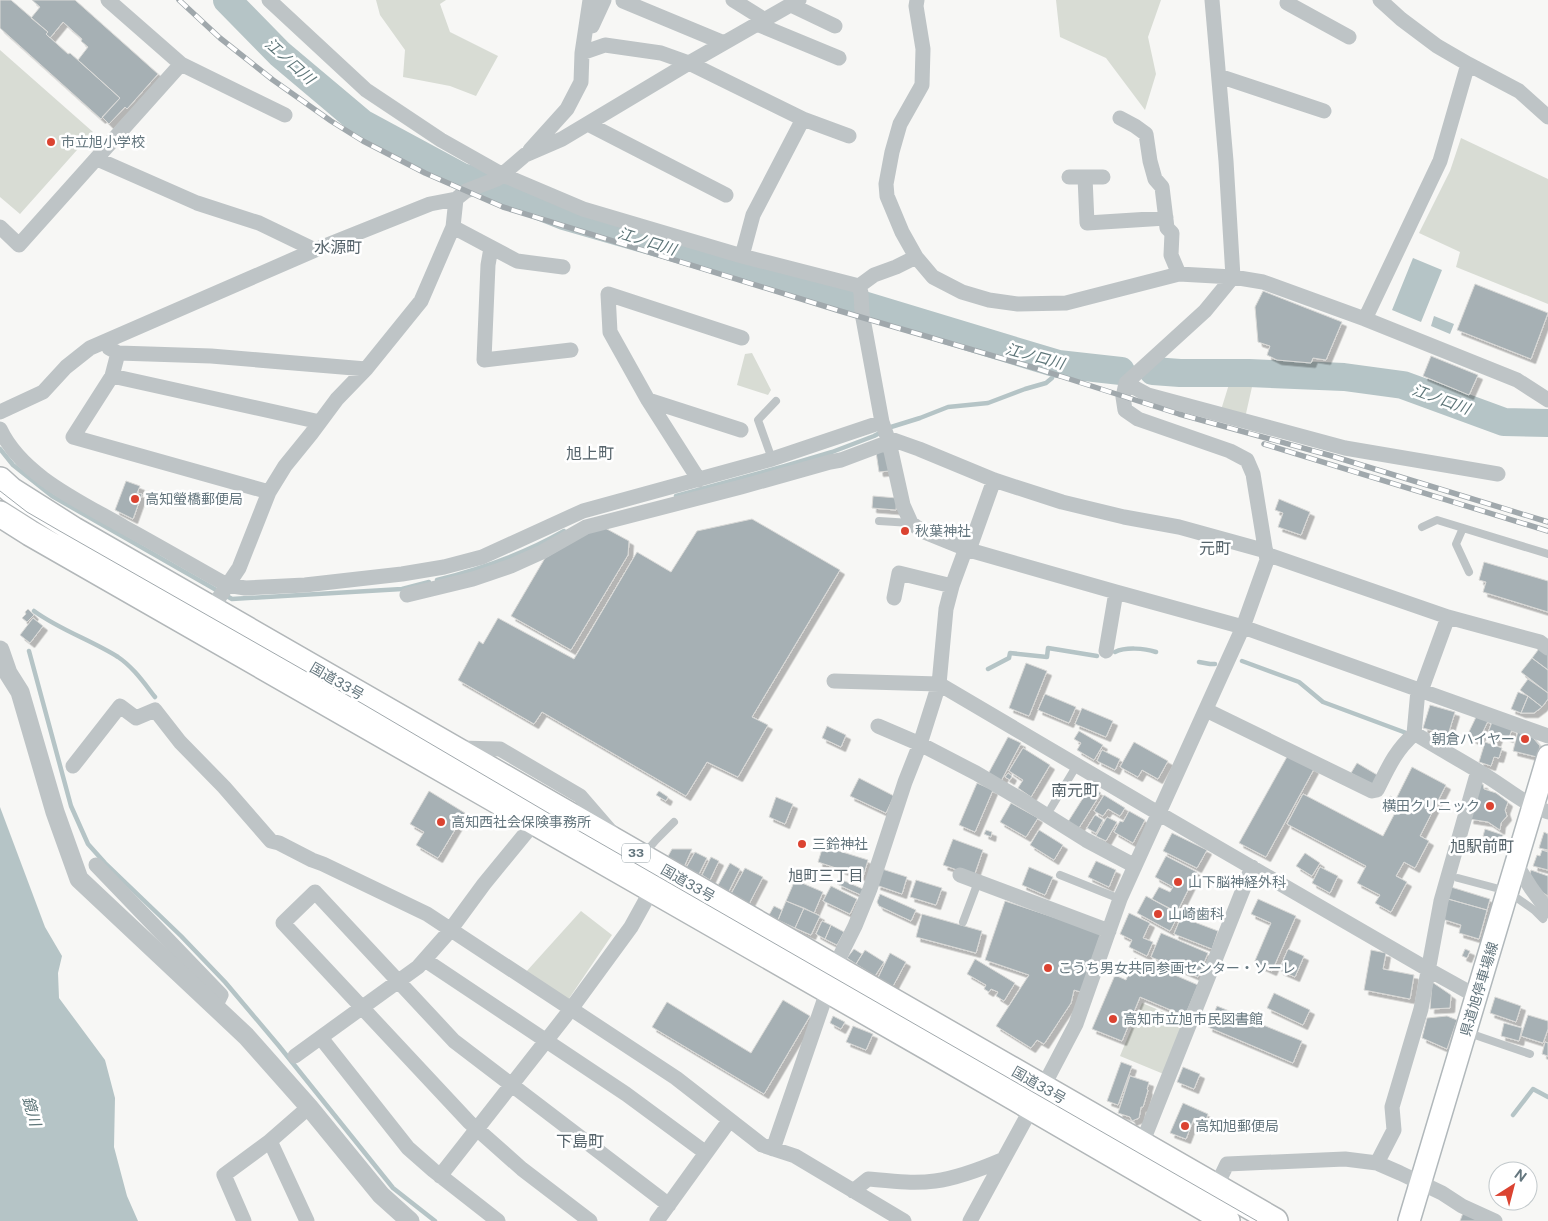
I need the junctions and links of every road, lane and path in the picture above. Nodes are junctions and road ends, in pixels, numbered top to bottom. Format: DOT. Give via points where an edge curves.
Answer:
graph roads {
  1 [pos="108,0"];
  2 [pos="269,0"];
  3 [pos="590,0"];
  4 [pos="604,0"];
  5 [pos="624,0"];
  6 [pos="733,0"];
  7 [pos="917,0"];
  8 [pos="1212,0"];
  9 [pos="1288,0"];
  10 [pos="1380,0"];
  11 [pos="795,2"];
  12 [pos="761,22"];
  13 [pos="835,26"];
  14 [pos="1349,37"];
  15 [pos="724,44"];
  16 [pos="583,48"];
  17 [pos="839,58"];
  18 [pos="689,63"];
  19 [pos="181,64"];
  20 [pos="1468,64"];
  21 [pos="1219,76"];
  22 [pos="1324,111"];
  23 [pos="285,115"];
  24 [pos="1548,117"];
  25 [pos="1120,118"];
  26 [pos="804,119"];
  27 [pos="588,124"];
  28 [pos="849,136"];
  29 [pos="525,155"];
  30 [pos="97,159"];
  31 [pos="500,177"];
  32 [pos="1069,177"];
  33 [pos="1085,177"];
  34 [pos="1103,177"];
  35 [pos="726,195"];
  36 [pos="456,199"];
  37 [pos="1166,218"];
  38 [pos="453,227"];
  39 [pos="0,228"];
  40 [pos="492,248"];
  41 [pos="315,250"];
  42 [pos="742,256"];
  43 [pos="916,257"];
  44 [pos="563,267"];
  45 [pos="1179,274"];
  46 [pos="1234,277"];
  47 [pos="860,290"];
  48 [pos="1365,319"];
  49 [pos="742,338"];
  50 [pos="100,344"];
  51 [pos="571,350"];
  52 [pos="118,353"];
  53 [pos="366,369"];
  54 [pos="112,376"];
  55 [pos="1126,383"];
  56 [pos="648,400"];
  57 [pos="776,400"];
  58 [pos="1548,400"];
  59 [pos="0,412"];
  60 [pos="320,422"];
  61 [pos="0,429"];
  62 [pos="741,430"];
  63 [pos="886,432"];
  64 [pos="772,459"];
  65 [pos="1498,474"];
  66 [pos="698,480"];
  67 [pos="994,480"];
  68 [pos="4,491"];
  69 [pos="268,492"];
  70 [pos="0,514"];
  71 [pos="879,521"];
  72 [pos="911,523"];
  73 [pos="1422,527"];
  74 [pos="1463,528"];
  75 [pos="525,549"];
  76 [pos="968,549"];
  77 [pos="1266,553"];
  78 [pos="1548,554"];
  79 [pos="1469,572"];
  80 [pos="405,585"];
  81 [pos="952,586"];
  82 [pos="1116,592"];
  83 [pos="894,598"];
  84 [pos="217,602"];
  85 [pos="1448,617"];
  86 [pos="1243,626"];
  87 [pos="1548,648"];
  88 [pos="0,650"];
  89 [pos="1106,651"];
  90 [pos="4,668"];
  91 [pos="834,681"];
  92 [pos="939,684"];
  93 [pos="1419,691"];
  94 [pos="1206,710"];
  95 [pos="878,726"];
  96 [pos="1414,733"];
  97 [pos="1548,736"];
  98 [pos="920,744"];
  99 [pos="1548,756"];
  100 [pos="1077,765"];
  101 [pos="73,766"];
  102 [pos="1478,771"];
  103 [pos="1051,808"];
  104 [pos="1541,810"];
  105 [pos="1158,813"];
  106 [pos="674,822"];
  107 [pos="534,823"];
  108 [pos="632,862"];
  109 [pos="96,865"];
  110 [pos="1136,866"];
  111 [pos="1252,867"];
  112 [pos="960,875"];
  113 [pos="1060,875"];
  114 [pos="1458,878"];
  115 [pos="978,882"];
  116 [pos="652,889"];
  117 [pos="1521,893"];
  118 [pos="1120,899"];
  119 [pos="1541,910"];
  120 [pos="963,922"];
  121 [pos="450,930"];
  122 [pos="1108,931"];
  123 [pos="425,960"];
  124 [pos="1429,970"];
  125 [pos="832,979"];
  126 [pos="399,982"];
  127 [pos="1476,996"];
  128 [pos="215,1007"];
  129 [pos="362,1007"];
  130 [pos="571,1009"];
  131 [pos="1466,1032"];
  132 [pos="321,1038"];
  133 [pos="546,1040"];
  134 [pos="1530,1054"];
  135 [pos="295,1056"];
  136 [pos="511,1085"];
  137 [pos="1038,1098"];
  138 [pos="309,1108"];
  139 [pos="729,1121"];
  140 [pos="477,1129"];
  141 [pos="270,1141"];
  142 [pos="1142,1144"];
  143 [pos="772,1149"];
  144 [pos="706,1153"];
  145 [pos="1002,1160"];
  146 [pos="1377,1163"];
  147 [pos="1133,1167"];
  148 [pos="440,1176"];
  149 [pos="1420,1182"];
  150 [pos="853,1191"];
  151 [pos="669,1205"];
  152 [pos="1213,1210"];
  153 [pos="244,1221"];
  154 [pos="307,1221"];
  155 [pos="410,1221"];
  156 [pos="498,1221"];
  157 [pos="590,1221"];
  158 [pos="657,1221"];
  159 [pos="904,1221"];
  160 [pos="970,1221"];
  161 [pos="1275,1221"];
  162 [pos="1409,1221"];
  163 [pos="1495,1221"];
  1 -- 19 [label="street"];
  2 -- 31 [label="street" via="366,90"];
  3 -- 16 [label="street"];
  4 -- 16 [label="street"];
  5 -- 15 [label="street"];
  6 -- 12 [label="street"];
  7 -- 43 [label="street" via="923,49 922,84 900,124 886,184 887,196"];
  8 -- 21 [label="street"];
  9 -- 14 [label="street"];
  10 -- 20 [label="street" via="1437,46"];
  11 -- 12 [label="street"];
  11 -- 13 [label="street"];
  12 -- 15 [label="street"];
  12 -- 17 [label="street"];
  15 -- 18 [label="street"];
  16 -- 18 [label="street" via="605,44 661,53"];
  16 -- 29 [label="street" via="582,82 567,109"];
  18 -- 26 [label="street"];
  18 -- 27 [label="street"];
  19 -- 23 [label="street"];
  19 -- 30 [label="street"];
  20 -- 24 [label="street" via="1519,91"];
  20 -- 48 [label="street" via="1440,160"];
  21 -- 22 [label="street"];
  21 -- 46 [label="street"];
  25 -- 37 [label="street" via="1146,134 1155,179 1162,186"];
  26 -- 28 [label="street"];
  26 -- 42 [label="street" via="753,214"];
  27 -- 29 [label="street"];
  27 -- 35 [label="street"];
  29 -- 31 [label="street"];
  30 -- 39 [label="street" via="20,245"];
  30 -- 41 [label="street" via="197,203 259,223"];
  31 -- 36 [label="street" via="466,191"];
  31 -- 42 [label="street" via="583,209"];
  32 -- 33 [label="street"];
  33 -- 34 [label="street"];
  33 -- 37 [label="street" via="1087,223"];
  36 -- 38 [label="street"];
  36 -- 41 [label="street" via="430,204"];
  37 -- 45 [label="street" via="1167,228 1172,233 1172,255"];
  38 -- 40 [label="street"];
  38 -- 53 [label="street" via="421,301"];
  40 -- 44 [label="street" via="517,261"];
  40 -- 51 [label="street" via="488,265 484,360"];
  41 -- 50 [label="street"];
  42 -- 47 [label="street"];
  43 -- 45 [label="street" via="933,277 962,292 1018,304 1066,303"];
  43 -- 47 [label="street" via="874,274"];
  45 -- 46 [label="street"];
  46 -- 48 [label="street" via="1263,282"];
  46 -- 55 [label="street" via="1205,311"];
  47 -- 63 [label="street"];
  48 -- 58 [label="street" via="1517,380"];
  49 -- 56 [label="street" via="608,294 610,332"];
  50 -- 52 [label="street"];
  50 -- 59 [label="street" via="66,367 43,392"];
  52 -- 53 [label="street" via="211,356"];
  52 -- 54 [label="street"];
  53 -- 60 [label="street" via="337,398"];
  54 -- 60 [label="street"];
  54 -- 69 [label="street" via="73,437"];
  55 -- 65 [label="street" via="1148,395 1346,448"];
  55 -- 77 [label="street" via="1124,410 1138,419 1247,460 1253,474"];
  56 -- 62 [label="street"];
  56 -- 66 [label="street"];
  57 -- 64 [label="lane" via="758,420"];
  60 -- 69 [label="street"];
  61 -- 84 [label="street" via="27,465"];
  63 -- 64 [label="street"];
  63 -- 67 [label="street"];
  63 -- 72 [label="street" via="902,505"];
  63 -- 75 [label="street" via="841,460 586,527 542,552"];
  64 -- 66 [label="street"];
  66 -- 75 [label="street" via="583,510"];
  67 -- 76 [label="street"];
  67 -- 77 [label="street" via="1069,504 1179,527"];
  68 -- 84 [label="highway, 国道33号 / 33"];
  69 -- 84 [label="street" via="239,568"];
  70 -- 84 [label="highway, 国道33号 / 33" via="30,533"];
  71 -- 72 [label="lane"];
  72 -- 76 [label="street" via="922,531"];
  73 -- 74 [label="lane" via="1437,520"];
  74 -- 78 [label="lane"];
  74 -- 79 [label="lane" via="1456,544"];
  75 -- 80 [label="street" via="444,567"];
  75 -- 80 [label="street" via="511,566 473,579"];
  76 -- 81 [label="street"];
  76 -- 82 [label="street"];
  77 -- 85 [label="street"];
  77 -- 86 [label="street" via="1267,560"];
  80 -- 84 [label="street" via="305,584 245,588"];
  81 -- 83 [label="street" via="899,573"];
  81 -- 92 [label="street" via="946,609"];
  82 -- 86 [label="street"];
  82 -- 89 [label="street"];
  84 -- 107 [label="highway, 国道33号 / 33"];
  84 -- 108 [label="highway, 国道33号 / 33"];
  85 -- 87 [label="street" via="1540,642"];
  85 -- 93 [label="street"];
  86 -- 93 [label="street"];
  86 -- 94 [label="street"];
  88 -- 90 [label="street"];
  90 -- 128 [label="street" via="20,692 55,812 79,879"];
  91 -- 92 [label="street"];
  92 -- 98 [label="street"];
  92 -- 100 [label="street"];
  93 -- 96 [label="street"];
  93 -- 97 [label="street"];
  94 -- 96 [label="street" via="1372,791 1377,790 1393,756"];
  94 -- 105 [label="street"];
  95 -- 98 [label="street"];
  96 -- 102 [label="street"];
  98 -- 110 [label="street"];
  98 -- 125 [label="street" via="870,889"];
  99 -- 104 [label="main road, 県道旭停車場線"];
  100 -- 103 [label="lane"];
  100 -- 105 [label="street"];
  101 -- 121 [label="street" via="120,706 136,718 156,710 180,742 271,841 395,898"];
  102 -- 104 [label="street"];
  102 -- 124 [label="street" via="1442,901"];
  104 -- 117 [label="main road, 県道旭停車場線" via="1516,864"];
  105 -- 110 [label="street"];
  105 -- 111 [label="street"];
  106 -- 108 [label="lane"];
  107 -- 108 [label="highway, 国道33号 / 33"];
  107 -- 121 [label="street"];
  108 -- 116 [label="highway, 国道33号 / 33"];
  108 -- 125 [label="highway, 国道33号 / 33"];
  109 -- 128 [label="street" via="221,995"];
  110 -- 118 [label="street"];
  111 -- 124 [label="street"];
  111 -- 142 [label="street"];
  112 -- 115 [label="street"];
  113 -- 118 [label="lane"];
  114 -- 117 [label="lane"];
  115 -- 120 [label="lane"];
  115 -- 122 [label="street"];
  116 -- 125 [label="highway, 国道33号 / 33"];
  116 -- 130 [label="street" via="630,927"];
  117 -- 119 [label="street"];
  117 -- 127 [label="main road, 県道旭停車場線"];
  118 -- 122 [label="street"];
  121 -- 123 [label="street"];
  121 -- 130 [label="street"];
  122 -- 137 [label="street" via="1076,1024"];
  123 -- 126 [label="street"];
  123 -- 133 [label="street"];
  124 -- 127 [label="street"];
  124 -- 146 [label="street" via="1392,1107 1394,1130"];
  125 -- 137 [label="highway, 国道33号 / 33"];
  125 -- 143 [label="street"];
  126 -- 129 [label="street"];
  126 -- 129 [label="street" via="315,892 283,923"];
  126 -- 136 [label="street" via="454,1041"];
  127 -- 131 [label="main road, 県道旭停車場線"];
  128 -- 138 [label="street" via="246,1036"];
  129 -- 132 [label="street"];
  129 -- 140 [label="street"];
  130 -- 133 [label="street"];
  130 -- 139 [label="street" via="676,1078"];
  131 -- 134 [label="lane"];
  131 -- 149 [label="main road, 県道旭停車場線"];
  132 -- 135 [label="street"];
  132 -- 148 [label="street" via="408,1148"];
  133 -- 136 [label="street"];
  133 -- 144 [label="street"];
  136 -- 140 [label="street"];
  136 -- 151 [label="street"];
  137 -- 142 [label="highway, 国道33号 / 33"];
  137 -- 145 [label="street"];
  137 -- 147 [label="highway, 国道33号 / 33"];
  138 -- 141 [label="street"];
  138 -- 155 [label="street" via="380,1196"];
  139 -- 143 [label="street"];
  139 -- 144 [label="street"];
  140 -- 148 [label="street"];
  140 -- 157 [label="street" via="522,1169"];
  141 -- 153 [label="street" via="224,1175"];
  141 -- 154 [label="street"];
  142 -- 147 [label="street"];
  142 -- 152 [label="highway, 国道33号 / 33"];
  143 -- 150 [label="street" via="795,1156"];
  144 -- 151 [label="street"];
  145 -- 150 [label="street" via="974,1172 936,1181 868,1179"];
  145 -- 160 [label="street"];
  146 -- 149 [label="street"];
  146 -- 152 [label="street" via="1345,1159 1227,1164"];
  147 -- 152 [label="highway, 国道33号 / 33"];
  148 -- 156 [label="street"];
  149 -- 162 [label="main road, 県道旭停車場線"];
  149 -- 163 [label="street"];
  150 -- 159 [label="street"];
  151 -- 158 [label="street"];
  152 -- 161 [label="highway, 国道33号 / 33"];
}
